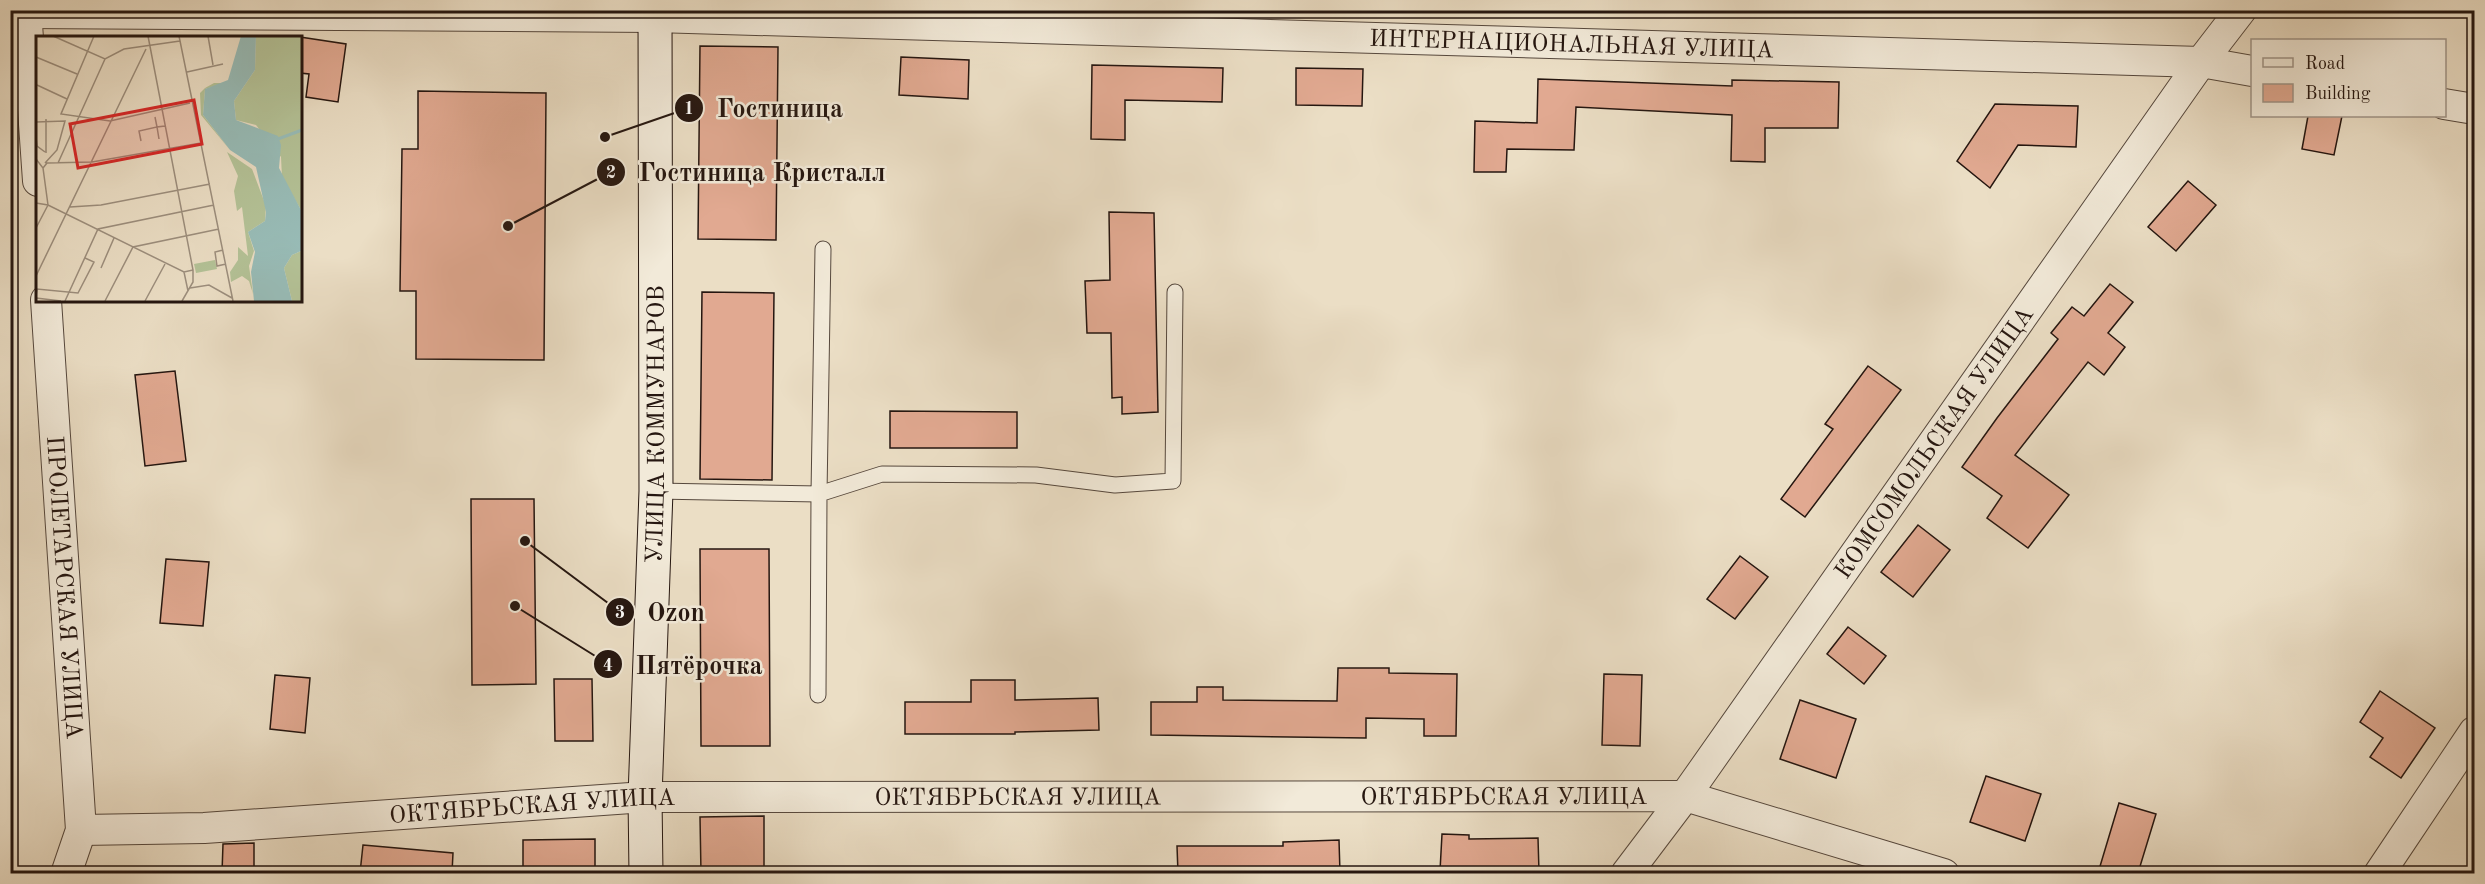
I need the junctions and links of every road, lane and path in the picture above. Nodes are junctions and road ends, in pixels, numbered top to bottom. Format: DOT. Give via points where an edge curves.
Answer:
graph roads {
  1 [pos="2241,10"];
  2 [pos="26,12"];
  3 [pos="656,14"];
  4 [pos="2201,62"];
  5 [pos="2251,71"];
  6 [pos="2446,104"];
  7 [pos="2475,109"];
  8 [pos="36,153"];
  9 [pos="823,249"];
  10 [pos="1175,292"];
  11 [pos="45,302"];
  12 [pos="656,491"];
  13 [pos="819,494"];
  14 [pos="818,695"];
  15 [pos="2475,732"];
  16 [pos="1685,796"];
  17 [pos="645,797"];
  18 [pos="81,830"];
  19 [pos="66,873"];
  20 [pos="646,873"];
  21 [pos="1626,873"];
  22 [pos="1944,873"];
  23 [pos="2379,873"];
  1 -- 4 [label="street, КОМСОМОЛЬСКАЯ УЛИЦА"];
  2 -- 3 [label="street, ИНТЕРНАЦИОНАЛЬНАЯ УЛИЦА"];
  2 -- 8 [label="street"];
  3 -- 4 [label="street, ИНТЕРНАЦИОНАЛЬНАЯ УЛИЦА"];
  3 -- 12 [label="main road, УЛИЦА КОММУНАРОВ"];
  4 -- 5 [label="street, ИНТЕРНАЦИОНАЛЬНАЯ УЛИЦА"];
  4 -- 16 [label="street, КОМСОМОЛЬСКАЯ УЛИЦА"];
  6 -- 7 [label="street"];
  9 -- 13 [label="lane"];
  10 -- 13 [label="lane" via="1173,481 1115,485 1036,475 882,474"];
  11 -- 18 [label="street, ПРОЛЕТАРСКАЯ УЛИЦА"];
  12 -- 13 [label="lane"];
  12 -- 17 [label="main road, УЛИЦА КОММУНАРОВ"];
  13 -- 14 [label="lane"];
  15 -- 23 [label="street"];
  16 -- 17 [label="street, ОКТЯБРЬСКАЯ УЛИЦА"];
  16 -- 21 [label="street, КОМСОМОЛЬСКАЯ УЛИЦА"];
  16 -- 22 [label="street, ОКТЯБРЬСКАЯ УЛИЦА"];
  17 -- 18 [label="street, ОКТЯБРЬСКАЯ УЛИЦА" via="204,828"];
  17 -- 20 [label="main road, УЛИЦА КОММУНАРОВ"];
  18 -- 19 [label="street, ПРОЛЕТАРСКАЯ УЛИЦА"];
}
